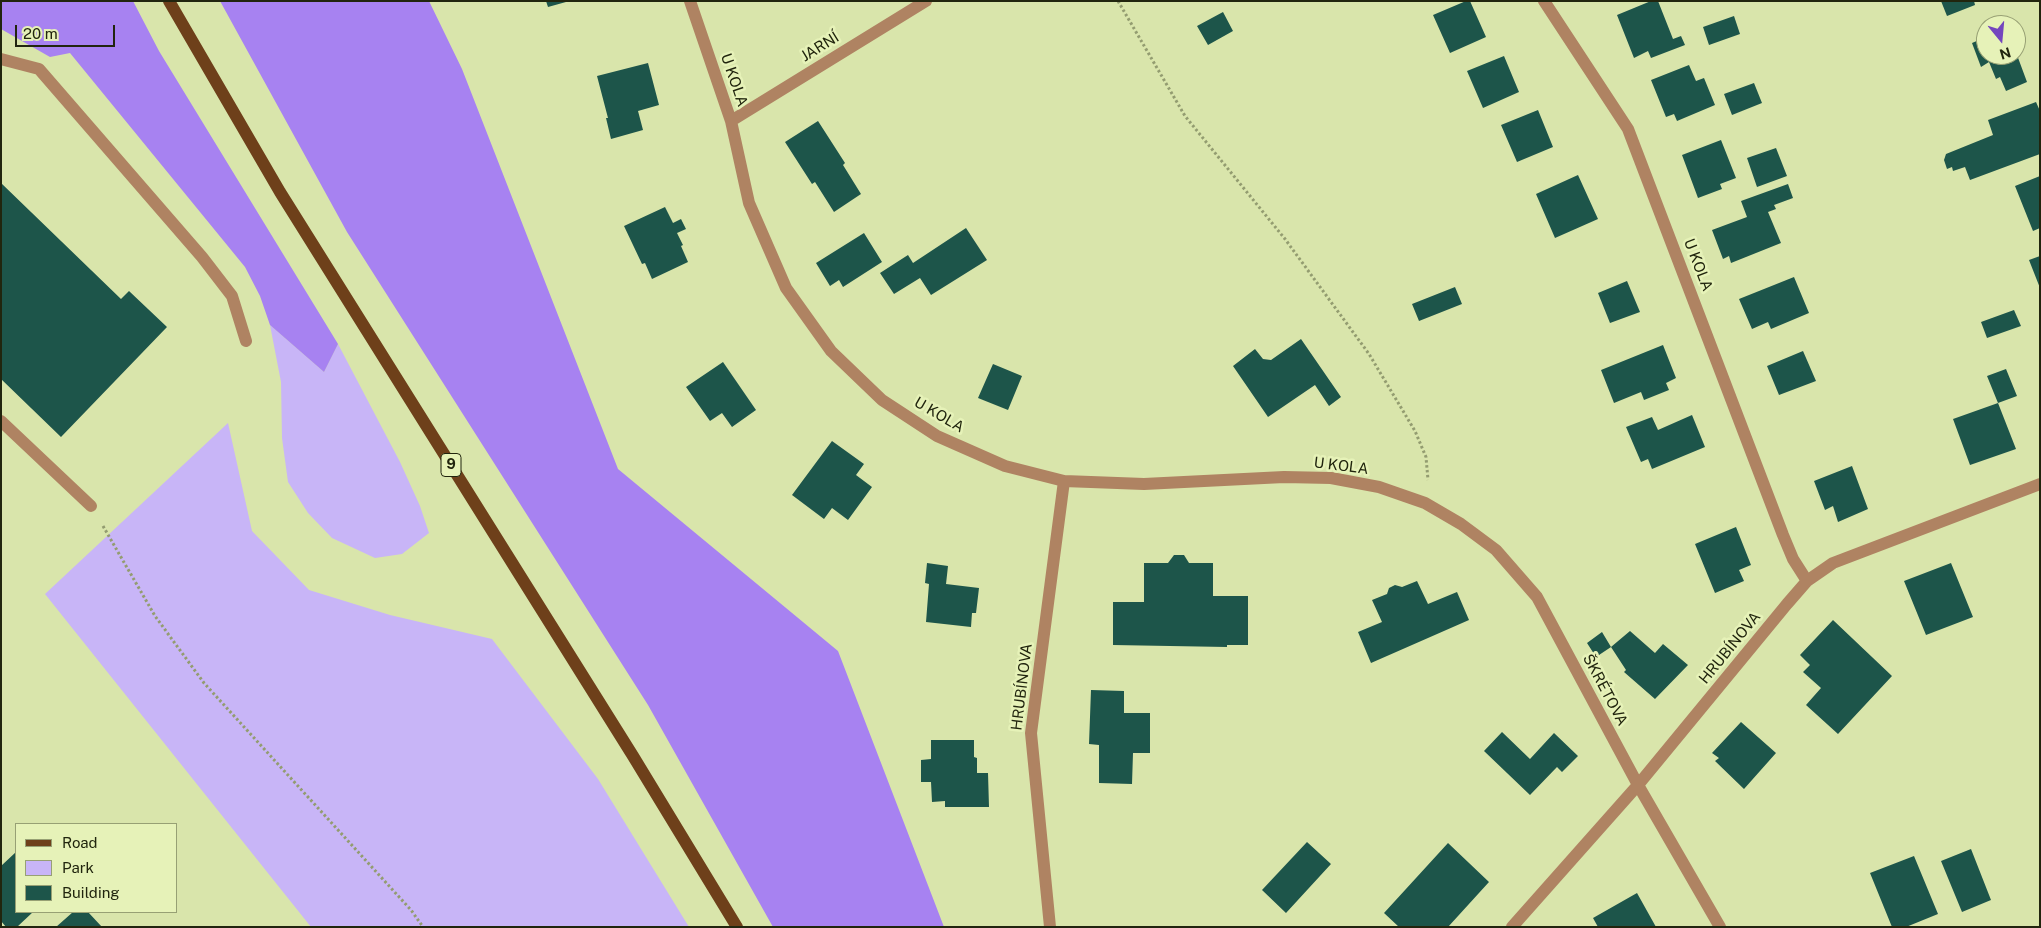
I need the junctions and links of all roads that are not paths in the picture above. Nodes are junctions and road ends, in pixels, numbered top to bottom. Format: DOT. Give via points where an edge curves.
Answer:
graph roads {
  1 [pos="169,1"];
  2 [pos="690,1"];
  3 [pos="926,1"];
  4 [pos="1544,1"];
  5 [pos="1,59"];
  6 [pos="731,121"];
  7 [pos="246,341"];
  8 [pos="1,421"];
  9 [pos="1064,481"];
  10 [pos="2040,484"];
  11 [pos="1425,503"];
  12 [pos="91,506"];
  13 [pos="1807,581"];
  14 [pos="1638,785"];
  15 [pos="737,927"];
  16 [pos="1050,927"];
  17 [pos="1512,927"];
  18 [pos="1720,927"];
  1 -- 15 [label="main road, 9" via="280,192"];
  2 -- 6 [label="street, U KOLA"];
  3 -- 6 [label="street, JARNÍ"];
  4 -- 13 [label="street, U KOLA" via="1628,129 1783,535"];
  5 -- 7 [label="street" via="39,69 232,296"];
  6 -- 9 [label="street, U KOLA" via="749,203 786,288 831,351 882,400 937,436 1005,466"];
  8 -- 12 [label="street"];
  9 -- 11 [label="street, U KOLA" via="1144,484 1331,478 1379,487"];
  9 -- 16 [label="street, HRUBÍNOVA" via="1031,734"];
  10 -- 13 [label="street, HRUBÍNOVA" via="1833,563"];
  11 -- 14 [label="street, ŠKRÉTOVA" via="1462,524 1496,550 1537,597"];
  13 -- 14 [label="street, HRUBÍNOVA"];
  14 -- 17 [label="street, HRUBÍNOVA"];
  14 -- 18 [label="street, ŠKRÉTOVA"];
}
